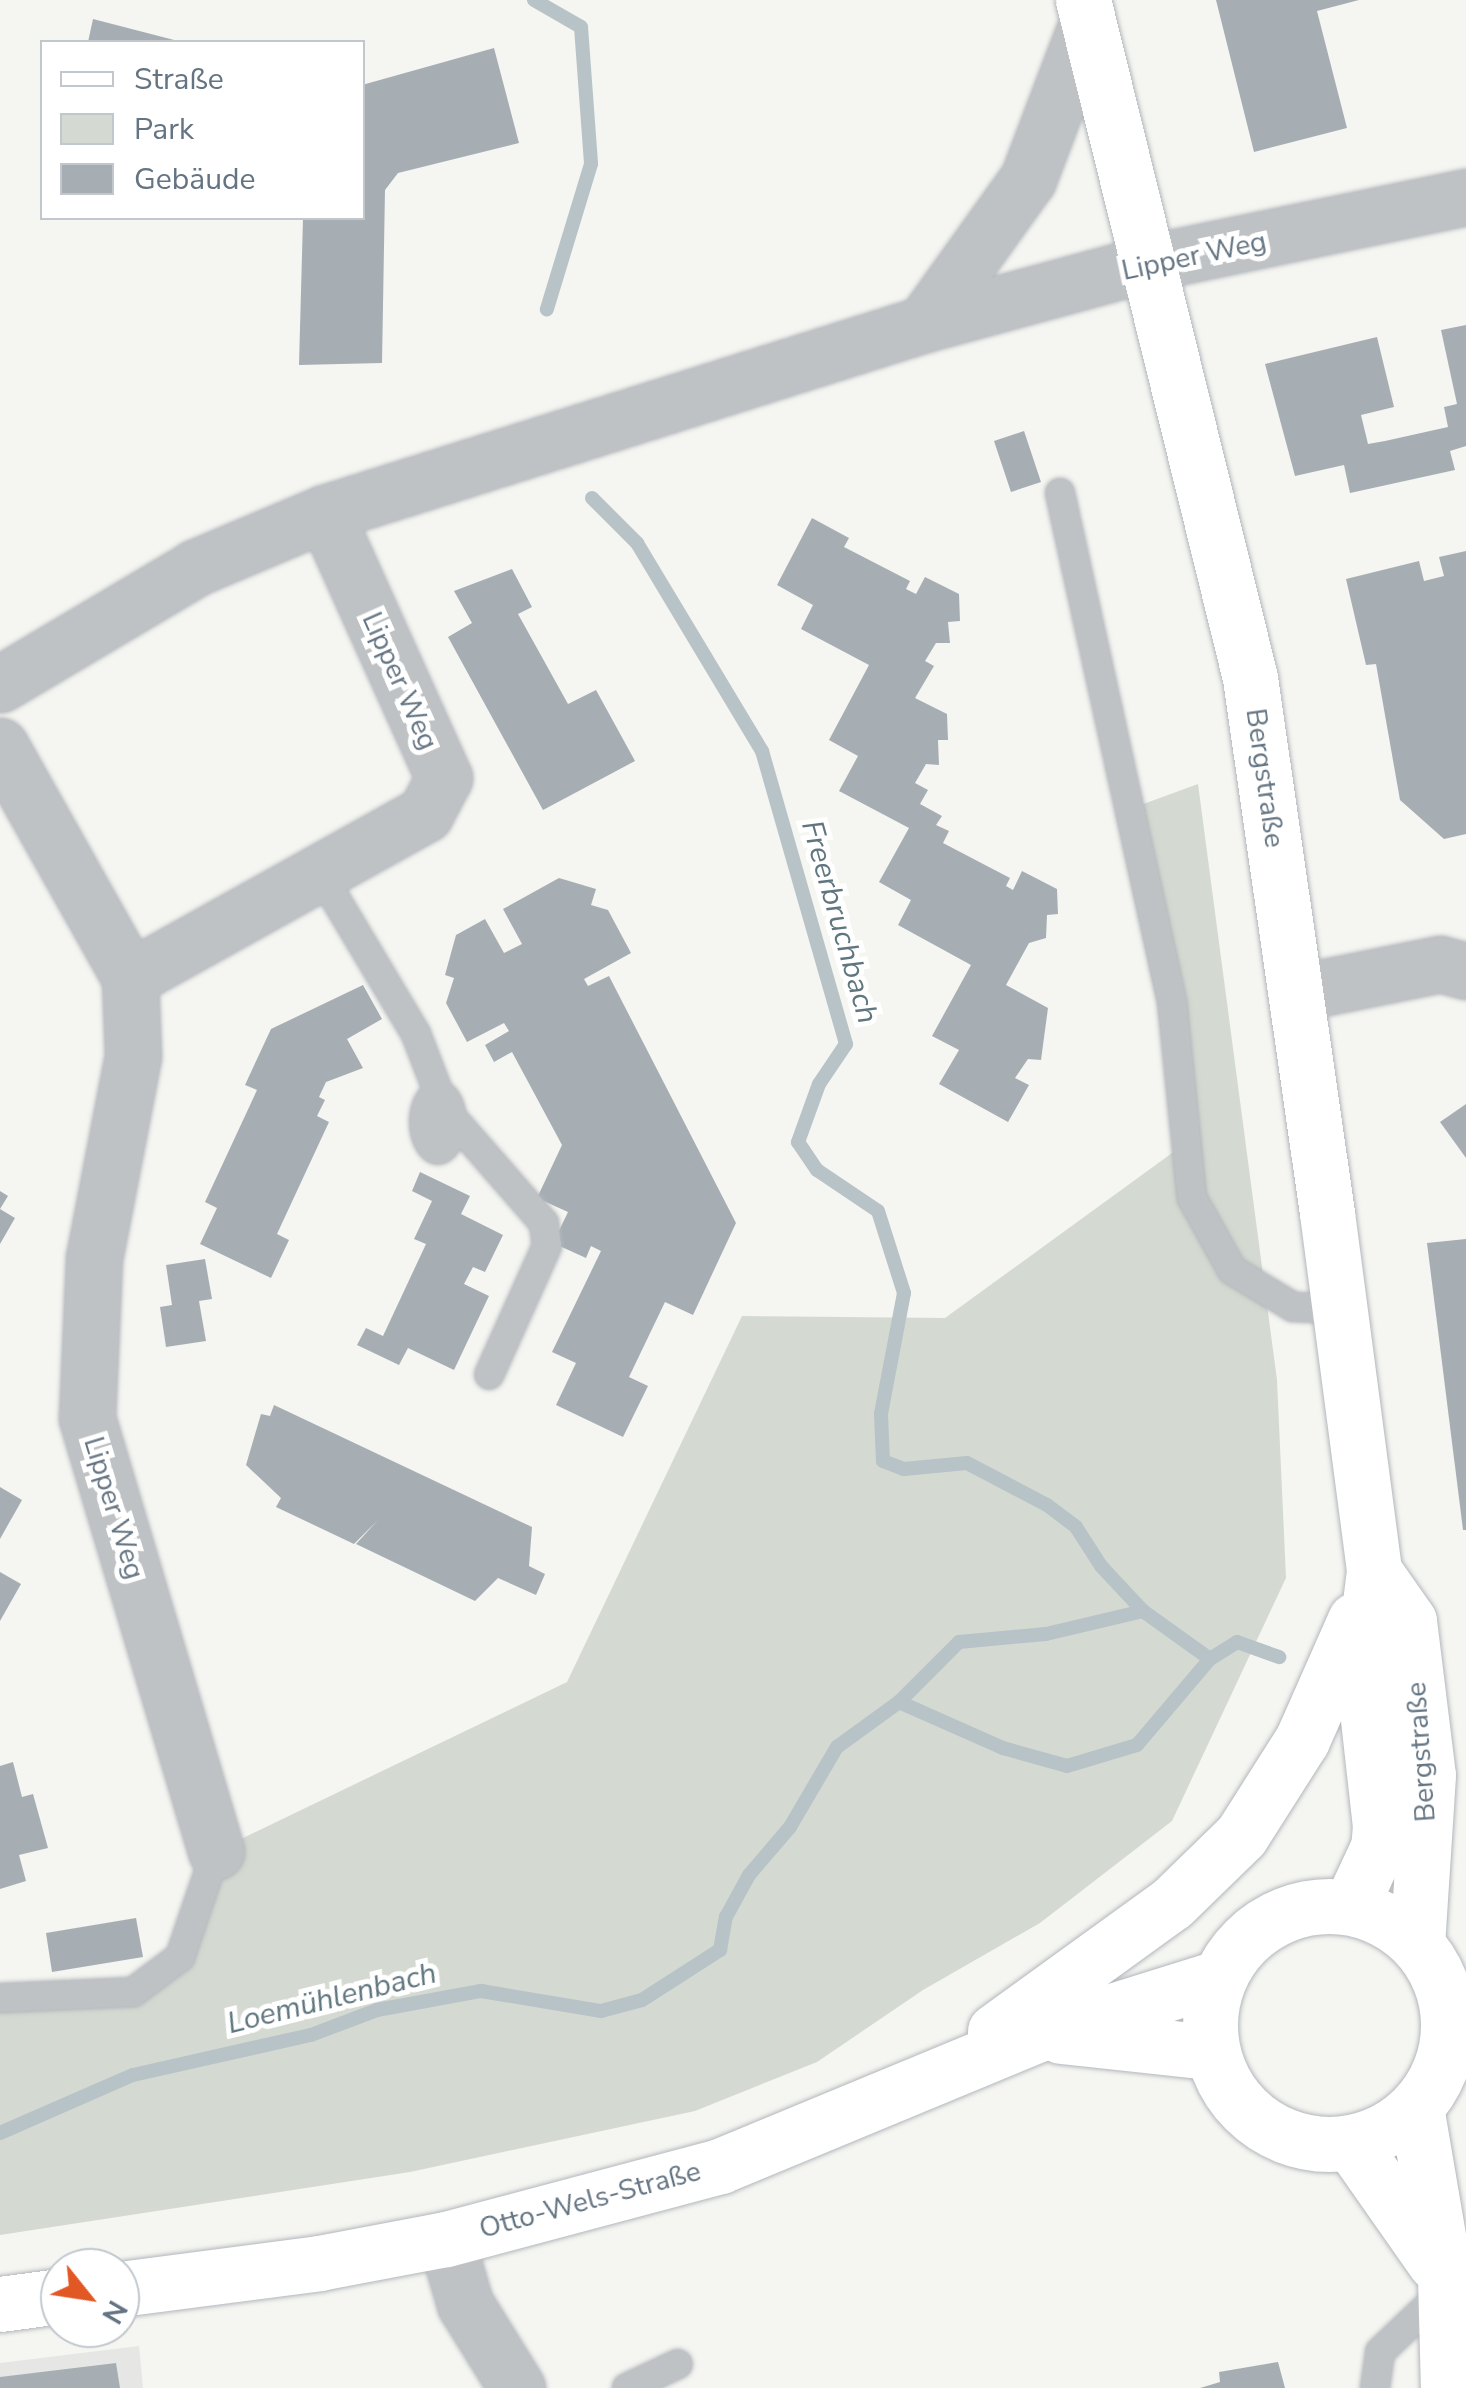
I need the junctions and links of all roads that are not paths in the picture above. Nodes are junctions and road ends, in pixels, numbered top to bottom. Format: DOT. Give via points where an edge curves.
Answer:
graph roads {
  1 [pos="1086,11"];
  2 [pos="1466,198"];
  3 [pos="1152,262"];
  4 [pos="924,324"];
  5 [pos="1060,493"];
  6 [pos="325,513"];
  7 [pos="0,684"];
  8 [pos="0,746"];
  9 [pos="320,873"];
  10 [pos="1462,965"];
  11 [pos="130,978"];
  12 [pos="1296,993"];
  13 [pos="1340,1309"];
  14 [pos="489,1375"];
  15 [pos="1374,1571"];
  16 [pos="216,1851"];
  17 [pos="1350,1907"];
  18 [pos="1417,1944"];
  19 [pos="1218,1978"];
  20 [pos="0,1998"];
  21 [pos="1038,2034"];
  22 [pos="1212,2052"];
  23 [pos="932,2077"];
  24 [pos="1416,2107"];
  25 [pos="1351,2142"];
  26 [pos="446,2239"];
  27 [pos="1445,2283"];
  28 [pos="140,2286"];
  29 [pos="40,2299"];
  30 [pos="0,2304"];
  31 [pos="678,2364"];
  32 [pos="517,2388"];
  33 [pos="627,2388"];
  34 [pos="1375,2388"];
  35 [pos="1448,2388"];
  1 -- 3 [label="main road, Bergstraße"];
  1 -- 4 [label="street" via="1028,180"];
  2 -- 3 [label="street, Lipper Weg"];
  3 -- 4 [label="street, Lipper Weg"];
  3 -- 12 [label="main road, Bergstraße" via="1250,678"];
  4 -- 6 [label="street, Lipper Weg"];
  5 -- 13 [label="lane" via="1172,1002 1192,1198 1232,1270 1292,1307"];
  6 -- 7 [label="street, Lipper Weg" via="195,568"];
  6 -- 9 [label="street, Lipper Weg" via="444,778 424,814"];
  8 -- 11 [label="street, Lipper Weg"];
  9 -- 11 [label="street, Lipper Weg"];
  9 -- 14 [label="lane" via="416,1034 444,1104 544,1223 548,1246"];
  10 -- 12 [label="street"];
  11 -- 16 [label="street, Lipper Weg" via="133,1056 94,1258 87,1418"];
  12 -- 13 [label="main road, Bergstraße"];
  13 -- 15 [label="main road, Bergstraße"];
  15 -- 17 [label="main road, Bergstraße" via="1362,1666 1380,1826 1378,1847"];
  15 -- 18 [label="main road, Bergstraße" via="1410,1621 1428,1775"];
  15 -- 23 [label="main road" via="1302,1740 1240,1836 1172,1903"];
  16 -- 20 [label="lane" via="180,1957 133,1992"];
  17 -- 18 [label="main road" via="1386,1920"];
  17 -- 19 [label="main road" via="1309,1906 1271,1920 1240,1945"];
  18 -- 24 [label="main road" via="1437,1974 1447,2008 1447,2044 1436,2078"];
  19 -- 21 [label="main road, Otto-Wels-Straße"];
  19 -- 22 [label="main road"];
  21 -- 22 [label="main road, Otto-Wels-Straße"];
  21 -- 23 [label="main road, Otto-Wels-Straße"];
  22 -- 25 [label="main road" via="1230,2094 1263,2126 1305,2143"];
  23 -- 26 [label="main road, Otto-Wels-Straße" via="720,2166"];
  24 -- 25 [label="main road" via="1386,2130"];
  24 -- 27 [label="main road"];
  25 -- 27 [label="main road"];
  26 -- 28 [label="main road, Otto-Wels-Straße" via="319,2264"];
  26 -- 32 [label="street" via="465,2304"];
  27 -- 34 [label="lane" via="1380,2352"];
  27 -- 35 [label="main road"];
  29 -- 30 [label="main road"];
  31 -- 33 [label="lane"];
}
